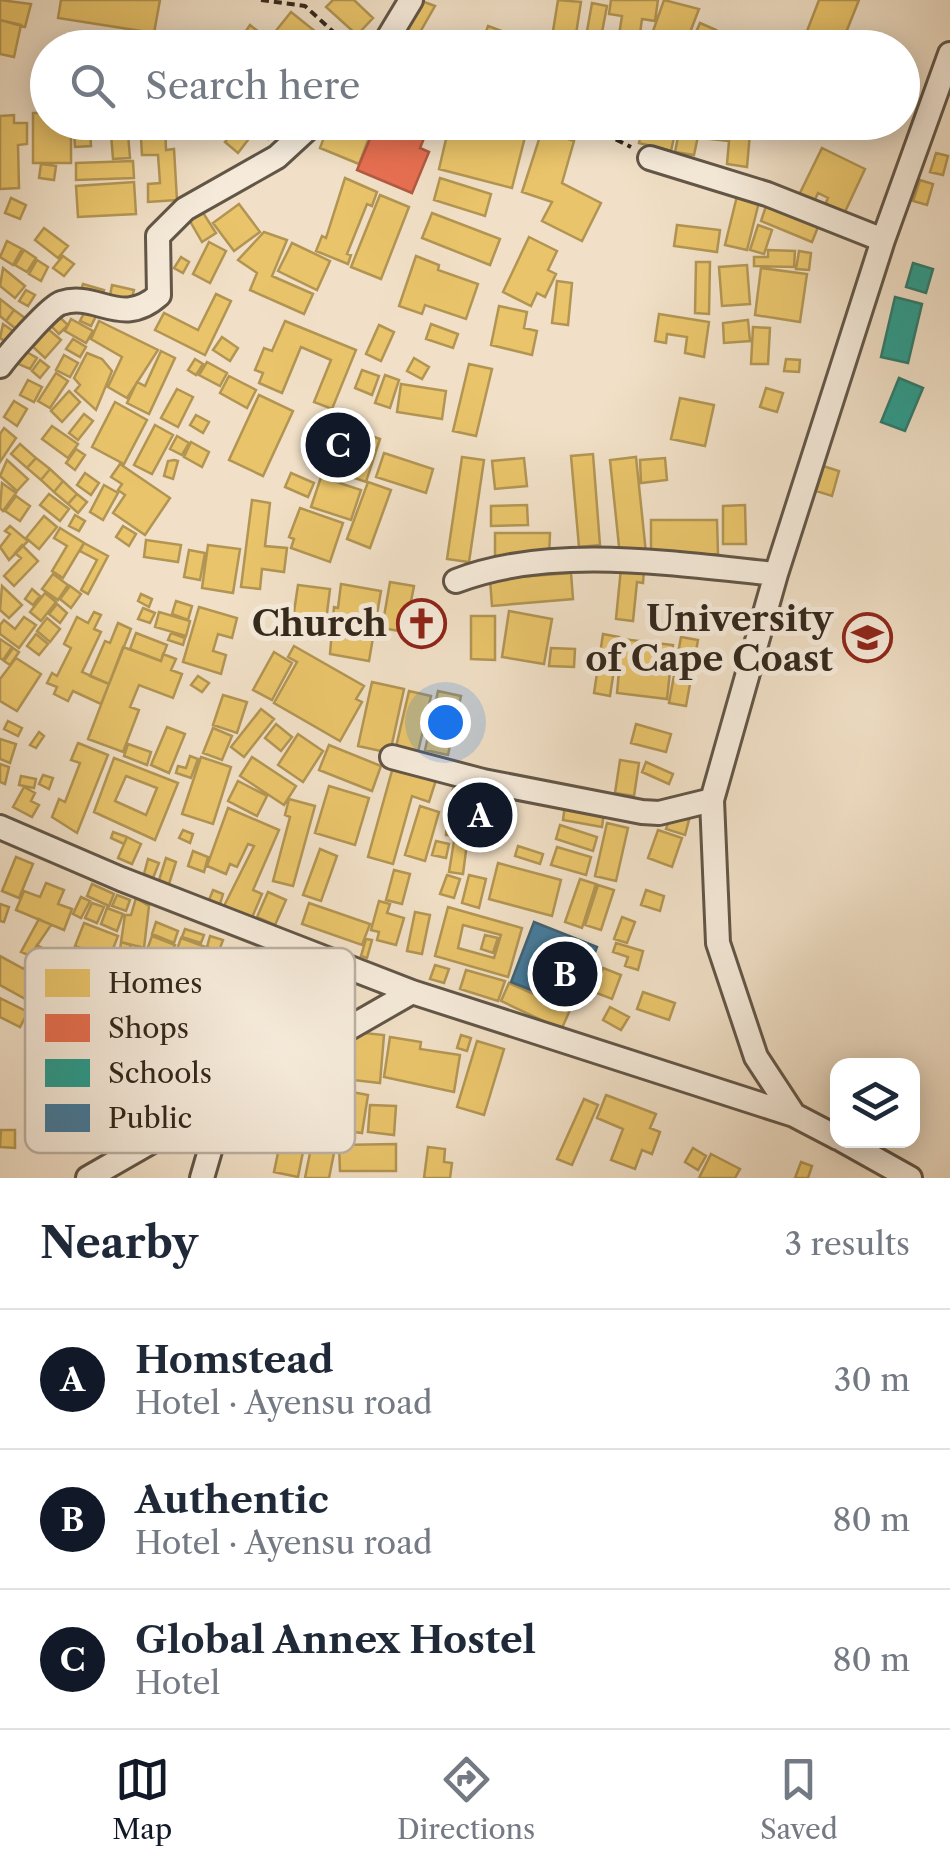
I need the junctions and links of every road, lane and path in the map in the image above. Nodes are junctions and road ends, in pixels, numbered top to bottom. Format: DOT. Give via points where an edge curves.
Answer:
graph roads {
  1 [pos="260,0"];
  2 [pos="411,0"];
  3 [pos="331,30"];
  4 [pos="393,30"];
  5 [pos="950,54"];
  6 [pos="920,137"];
  7 [pos="295,140"];
  8 [pos="616,140"];
  9 [pos="919,140"];
  10 [pos="650,158"];
  11 [pos="883,240"];
  12 [pos="0,366"];
  13 [pos="776,574"];
  14 [pos="456,580"];
  15 [pos="392,757"];
  16 [pos="712,800"];
  17 [pos="0,827"];
  18 [pos="302,948"];
  19 [pos="355,969"];
  20 [pos="412,992"];
  21 [pos="355,1025"];
  22 [pos="794,1114"];
  23 [pos="830,1134"];
  24 [pos="856,1148"];
  25 [pos="132,1153"];
  26 [pos="210,1153"];
  27 [pos="88,1178"];
  28 [pos="202,1178"];
  29 [pos="910,1178"];
  1 -- 3 [label="path" via="305,6"];
  2 -- 4 [label="street"];
  5 -- 6 [label="street"];
  7 -- 12 [label="street" via="185,209 158,236 159,294 144,308 64,301 50,308"];
  8 -- 10 [label="path"];
  9 -- 11 [label="street"];
  10 -- 11 [label="street"];
  11 -- 13 [label="street"];
  13 -- 14 [label="street" via="621,561 490,568"];
  13 -- 16 [label="street"];
  15 -- 16 [label="street" via="642,812"];
  16 -- 22 [label="street" via="718,943 756,1057"];
  17 -- 18 [label="street"];
  19 -- 20 [label="street"];
  20 -- 21 [label="street"];
  20 -- 22 [label="street"];
  22 -- 23 [label="street"];
  24 -- 29 [label="street"];
  25 -- 27 [label="street"];
  26 -- 28 [label="street"];
}
